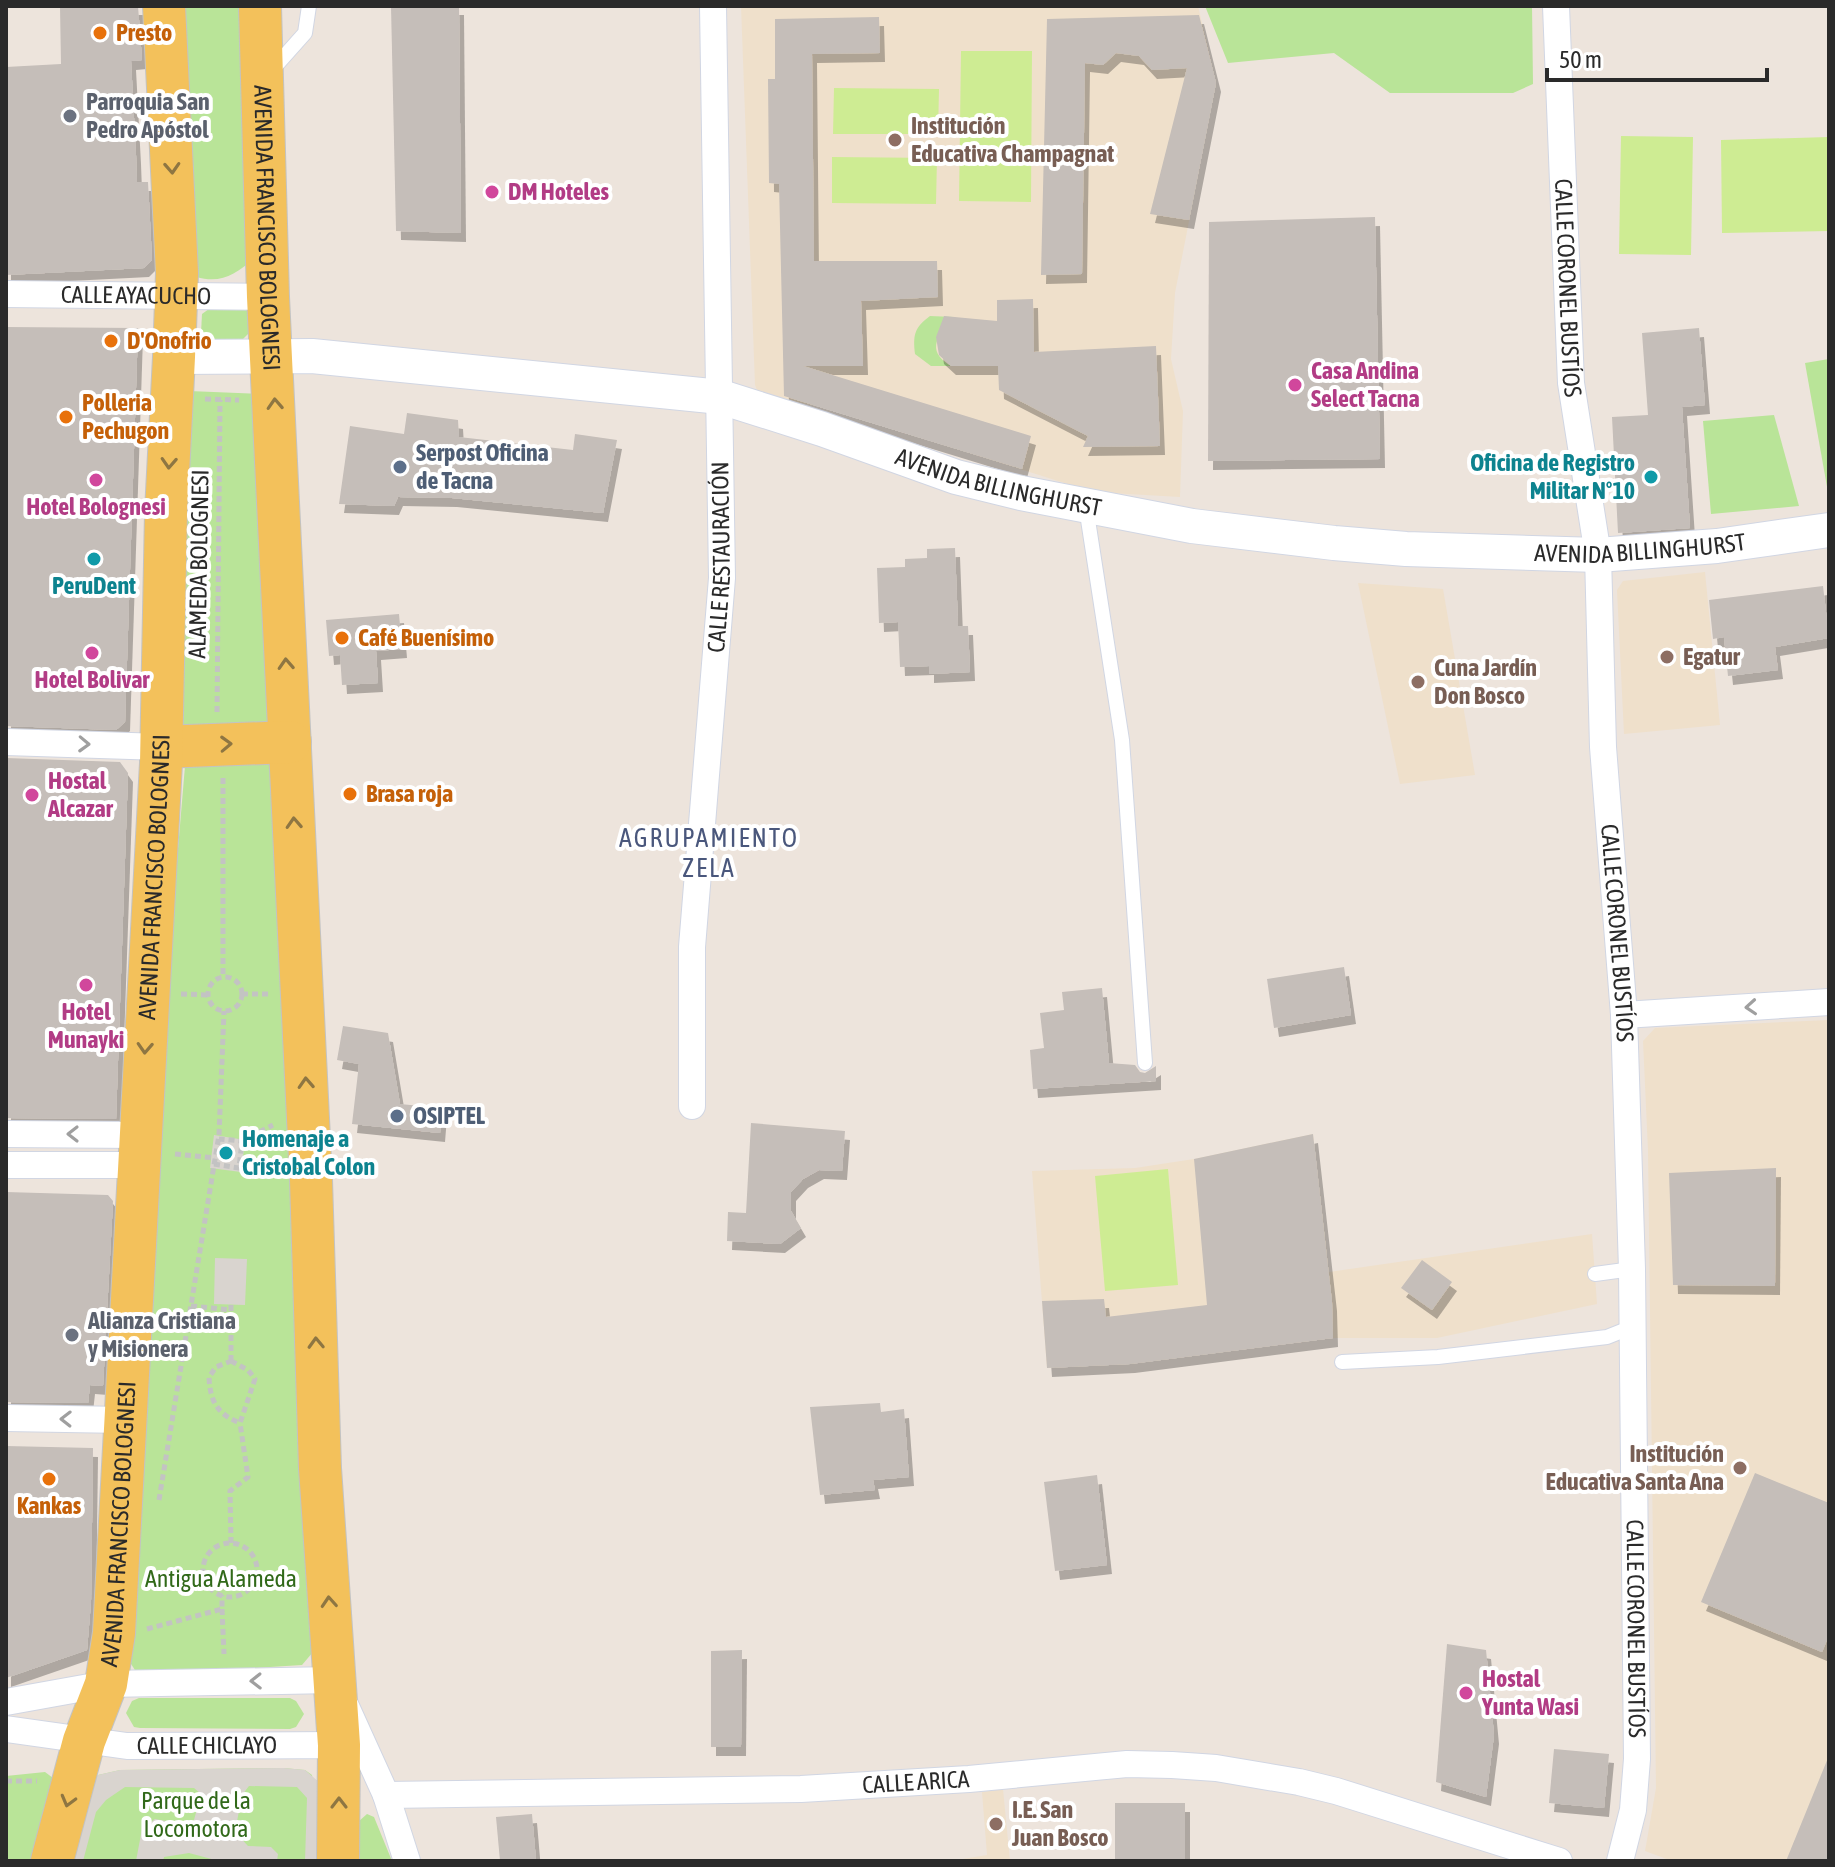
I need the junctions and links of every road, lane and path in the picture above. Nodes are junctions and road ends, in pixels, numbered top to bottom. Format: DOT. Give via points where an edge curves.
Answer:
graph roads {
  1 [pos="164,6"];
  2 [pos="260,6"];
  3 [pos="309,6"];
  4 [pos="713,6"];
  5 [pos="1556,6"];
  6 [pos="263,79"];
  7 [pos="6,294"];
  8 [pos="176,294"];
  9 [pos="268,297"];
  10 [pos="272,356"];
  11 [pos="174,357"];
  12 [pos="721,397"];
  13 [pos="220,400"];
  14 [pos="1086,507"];
  15 [pos="1829,530"];
  16 [pos="1598,555"];
  17 [pos="217,715"];
  18 [pos="6,742"];
  19 [pos="290,742"];
  20 [pos="162,747"];
  21 [pos="223,763"];
  22 [pos="223,977"];
  23 [pos="283,993"];
  24 [pos="173,994"];
  25 [pos="242,994"];
  26 [pos="208,995"];
  27 [pos="1829,1002"];
  28 [pos="224,1011"];
  29 [pos="1624,1015"];
  30 [pos="1145,1063"];
  31 [pos="692,1106"];
  32 [pos="278,1122"];
  33 [pos="6,1134"];
  34 [pos="218,1139"];
  35 [pos="242,1141"];
  36 [pos="148,1151"];
  37 [pos="214,1161"];
  38 [pos="6,1165"];
  39 [pos="1632,1269"];
  40 [pos="1595,1274"];
  41 [pos="191,1306"];
  42 [pos="1632,1327"];
  43 [pos="231,1361"];
  44 [pos="1342,1362"];
  45 [pos="6,1418"];
  46 [pos="125,1420"];
  47 [pos="240,1423"];
  48 [pos="158,1507"];
  49 [pos="231,1543"];
  50 [pos="222,1595"];
  51 [pos="222,1609"];
  52 [pos="138,1631"];
  53 [pos="224,1654"];
  54 [pos="334,1680"];
  55 [pos="106,1684"];
  56 [pos="6,1702"];
  57 [pos="6,1729"];
  58 [pos="84,1741"];
  59 [pos="339,1745"];
  60 [pos="43,1780"];
  61 [pos="6,1781"];
  62 [pos="386,1795"];
  63 [pos="52,1861"];
  64 [pos="338,1861"];
  65 [pos="407,1861"];
  66 [pos="1559,1861"];
  67 [pos="1620,1861"];
  1 -- 8 [label="main road, AVENIDA FRANCISCO BOLOGNESI, one-way"];
  2 -- 6 [label="main road, AVENIDA FRANCISCO BOLOGNESI"];
  3 -- 6 [label="lane" via="305,33"];
  4 -- 12 [label="street, CALLE RESTAURACIÓN"];
  5 -- 16 [label="street, CALLE CORONEL BUSTÍOS" via="1571,383"];
  6 -- 9 [label="main road, AVENIDA FRANCISCO BOLOGNESI"];
  7 -- 8 [label="street, CALLE AYACUCHO"];
  8 -- 9 [label="street, CALLE AYACUCHO"];
  8 -- 11 [label="main road, AVENIDA FRANCISCO BOLOGNESI"];
  9 -- 10 [label="main road, AVENIDA FRANCISCO BOLOGNESI"];
  10 -- 11 [label="street, AVENIDA BILLINGHURST"];
  10 -- 12 [label="street, AVENIDA BILLINGHURST"];
  19 -- 10 [label="main road, AVENIDA FRANCISCO BOLOGNESI, one-way"];
  11 -- 20 [label="main road, AVENIDA FRANCISCO BOLOGNESI, one-way"];
  12 -- 14 [label="street, AVENIDA BILLINGHURST" via="956,477"];
  12 -- 31 [label="street, CALLE RESTAURACIÓN" via="722,578 692,947"];
  13 -- 17 [label="path, ALAMEDA BOLOGNESI"];
  14 -- 16 [label="street, AVENIDA BILLINGHURST" via="1334,543"];
  14 -- 30 [label="lane" via="1122,740"];
  15 -- 16 [label="street, AVENIDA BILLINGHURST"];
  16 -- 29 [label="street, CALLE CORONEL BUSTÍOS" via="1603,747"];
  18 -- 20 [label="street, one-way"];
  20 -- 19 [label="main road, one-way"];
  54 -- 19 [label="main road, AVENIDA FRANCISCO BOLOGNESI, one-way" via="320,1468"];
  20 -- 36 [label="main road, AVENIDA FRANCISCO BOLOGNESI, one-way"];
  21 -- 22 [label="path"];
  22 -- 25 [label="path" via="239,984"];
  22 -- 26 [label="path" via="213,982"];
  23 -- 25 [label="path"];
  24 -- 26 [label="path"];
  25 -- 28 [label="path" via="238,1004"];
  26 -- 28 [label="path" via="214,1007"];
  27 -- 29 [label="street, one-way"];
  28 -- 34 [label="path"];
  29 -- 39 [label="street, CALLE CORONEL BUSTÍOS"];
  32 -- 35 [label="path"];
  36 -- 33 [label="street, one-way"];
  34 -- 35 [label="path"];
  34 -- 37 [label="path"];
  35 -- 37 [label="path" via="239,1168"];
  36 -- 37 [label="path"];
  36 -- 38 [label="street"];
  36 -- 46 [label="main road, AVENIDA FRANCISCO BOLOGNESI"];
  37 -- 41 [label="path"];
  39 -- 40 [label="lane"];
  39 -- 42 [label="street, CALLE CORONEL BUSTÍOS"];
  41 -- 43 [label="path" via="231,1307"];
  41 -- 48 [label="path"];
  42 -- 44 [label="lane" via="1607,1337 1438,1357"];
  42 -- 67 [label="street, CALLE CORONEL BUSTÍOS" via="1637,1759 1633,1810"];
  43 -- 47 [label="path" via="255,1379"];
  43 -- 47 [label="path" via="209,1377 209,1393 225,1417"];
  46 -- 45 [label="street, one-way"];
  46 -- 55 [label="main road, AVENIDA FRANCISCO BOLOGNESI" via="114,1633"];
  47 -- 49 [label="path" via="248,1477 230,1491"];
  49 -- 50 [label="path" via="217,1546 203,1569 208,1585"];
  49 -- 50 [label="path" via="250,1551 257,1576 247,1591"];
  50 -- 51 [label="path"];
  51 -- 52 [label="path"];
  51 -- 53 [label="path"];
  54 -- 55 [label="street, one-way"];
  54 -- 59 [label="main road, AVENIDA FRANCISCO BOLOGNESI"];
  54 -- 62 [label="street"];
  55 -- 56 [label="street"];
  55 -- 58 [label="main road, AVENIDA FRANCISCO BOLOGNESI"];
  57 -- 58 [label="street, CALLE CHICLAYO"];
  58 -- 59 [label="street, CALLE CHICLAYO" via="127,1746"];
  58 -- 63 [label="main road, AVENIDA FRANCISCO BOLOGNESI, one-way"];
  59 -- 62 [label="street"];
  64 -- 59 [label="main road, AVENIDA FRANCISCO BOLOGNESI, one-way"];
  60 -- 61 [label="path"];
  62 -- 65 [label="street"];
  62 -- 66 [label="street, CALLE ARICA" via="801,1789 1127,1764 1186,1766 1261,1774 1336,1791"];
}
